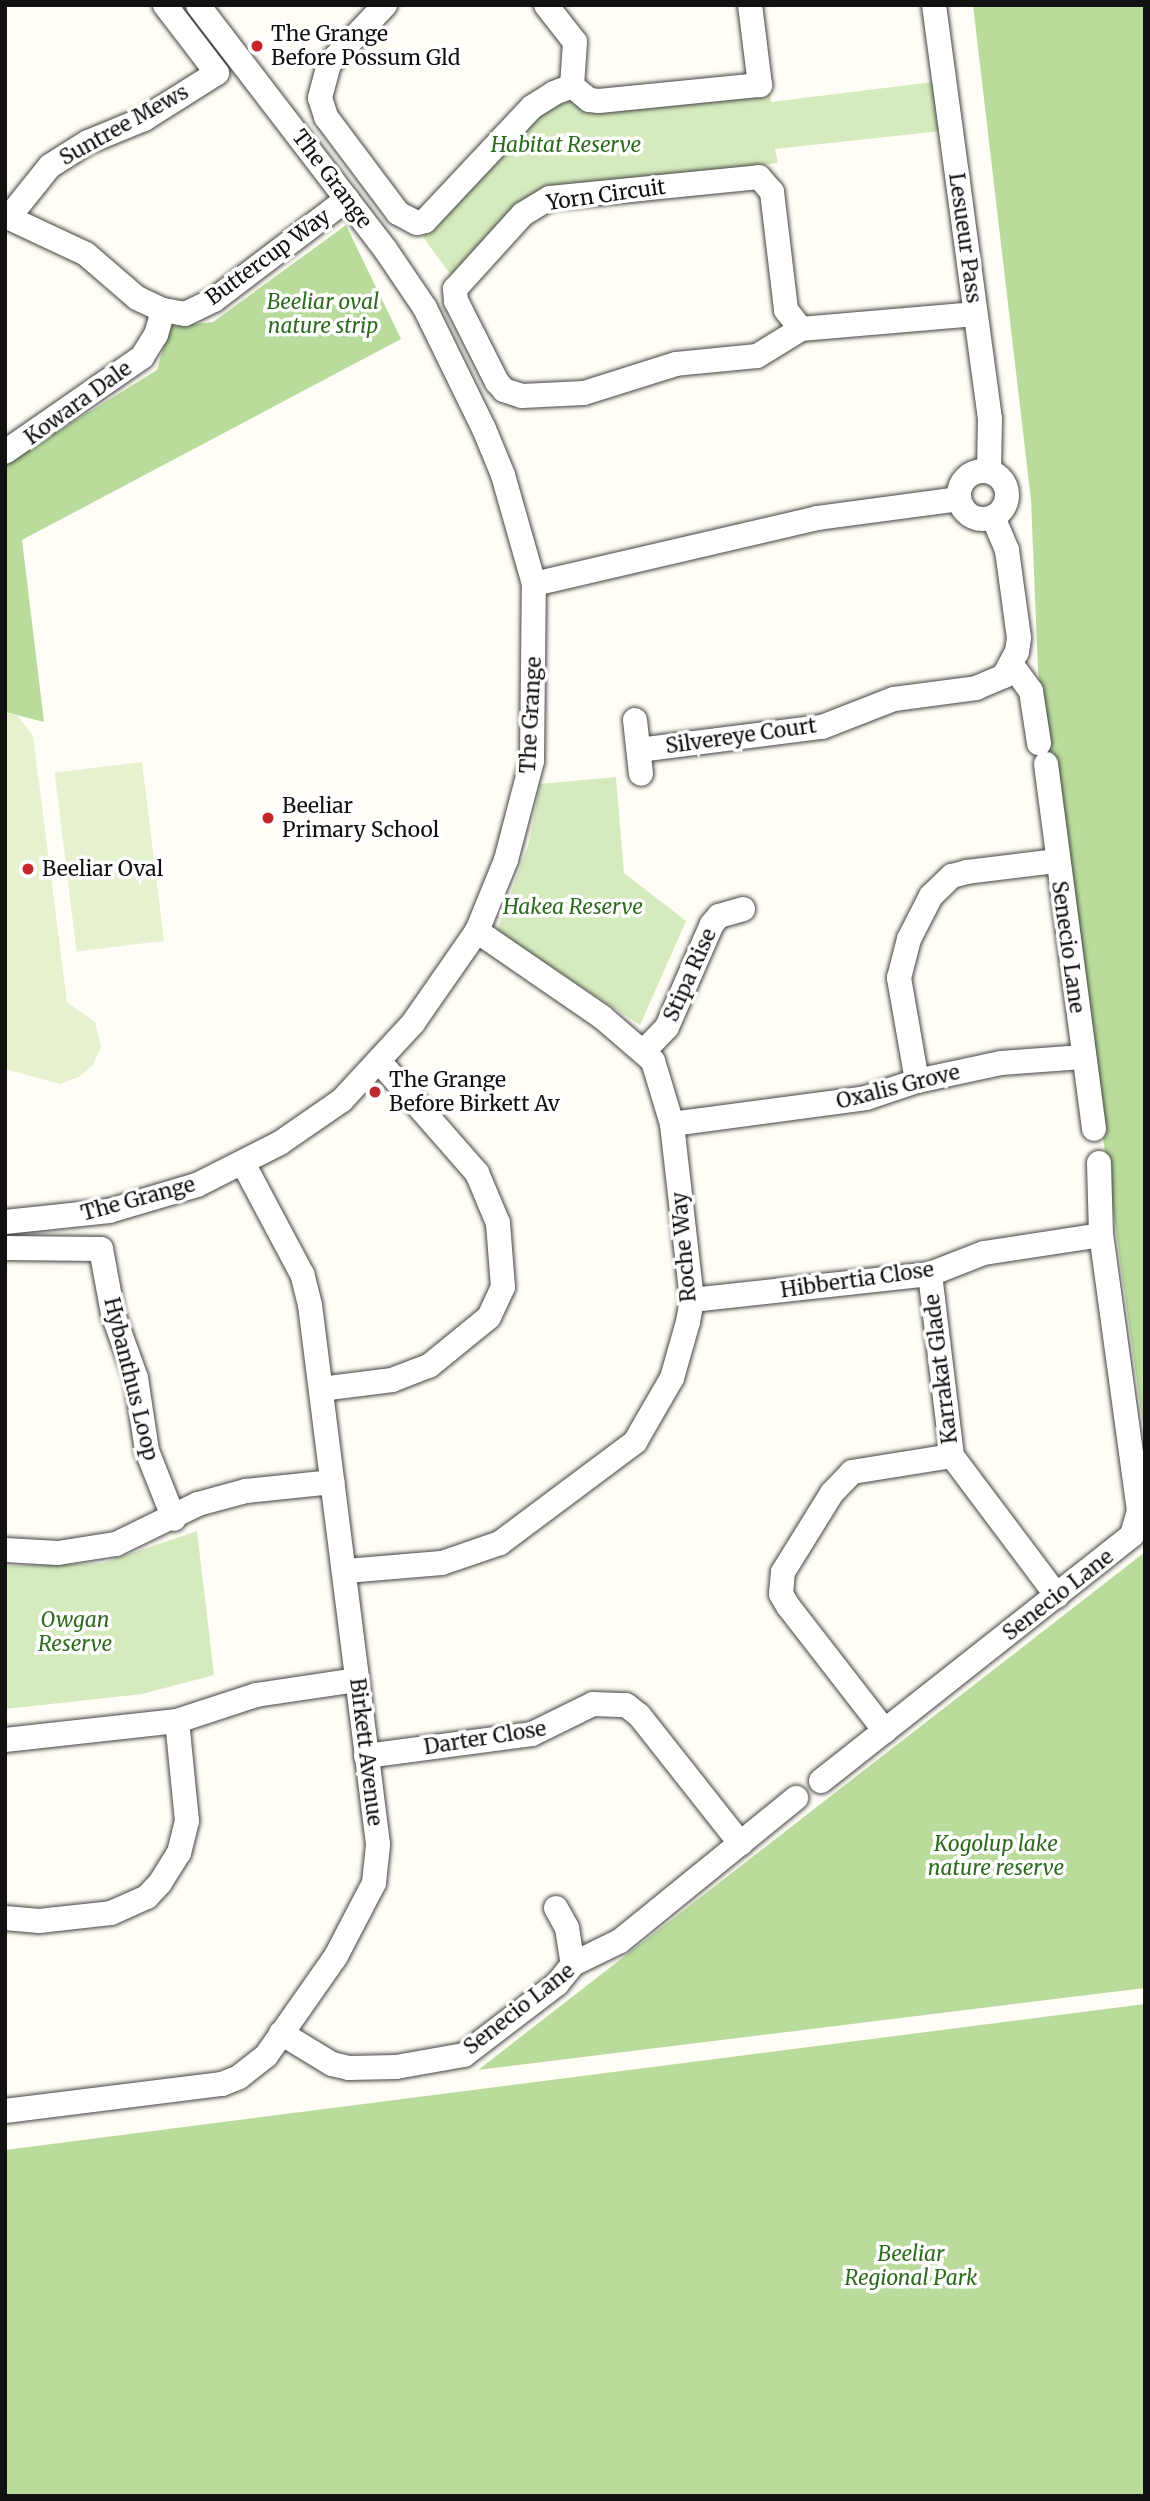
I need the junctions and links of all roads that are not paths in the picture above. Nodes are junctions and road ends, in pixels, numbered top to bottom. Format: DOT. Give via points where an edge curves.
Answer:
graph roads {
  1 [pos="164,5"];
  2 [pos="198,5"];
  3 [pos="385,5"];
  4 [pos="546,5"];
  5 [pos="750,5"];
  6 [pos="934,5"];
  7 [pos="572,86"];
  8 [pos="347,199"];
  9 [pos="7,216"];
  10 [pos="163,310"];
  11 [pos="975,314"];
  12 [pos="801,330"];
  13 [pos="5,452"];
  14 [pos="989,471"];
  15 [pos="959,499"];
  16 [pos="993,517"];
  17 [pos="534,584"];
  18 [pos="1012,664"];
  19 [pos="635,720"];
  20 [pos="1057,861"];
  21 [pos="743,909"];
  22 [pos="477,931"];
  23 [pos="644,1051"];
  24 [pos="1083,1057"];
  25 [pos="379,1061"];
  26 [pos="917,1081"];
  27 [pos="672,1124"];
  28 [pos="1094,1129"];
  29 [pos="243,1163"];
  30 [pos="1099,1163"];
  31 [pos="5,1222"];
  32 [pos="1101,1235"];
  33 [pos="5,1248"];
  34 [pos="930,1274"];
  35 [pos="692,1300"];
  36 [pos="321,1389"];
  37 [pos="952,1456"];
  38 [pos="333,1482"];
  39 [pos="174,1519"];
  40 [pos="5,1550"];
  41 [pos="346,1571"];
  42 [pos="1057,1596"];
  43 [pos="356,1680"];
  44 [pos="177,1721"];
  45 [pos="885,1731"];
  46 [pos="5,1740"];
  47 [pos="366,1756"];
  48 [pos="821,1781"];
  49 [pos="796,1798"];
  50 [pos="741,1844"];
  51 [pos="556,1908"];
  52 [pos="5,1918"];
  53 [pos="573,1964"];
  54 [pos="281,2033"];
  55 [pos="5,2111"];
  1 -- 9 [label="street, Suntree Mews" via="217,73 144,119 88,142 50,166"];
  2 -- 8 [label="street, The Grange"];
  3 -- 7 [label="street" via="329,64 320,98 326,117 410,222 425,221 532,107"];
  4 -- 7 [label="street" via="575,42"];
  5 -- 7 [label="street" via="760,85 599,101 589,100"];
  6 -- 11 [label="street, Lesueur Pass"];
  8 -- 10 [label="street, Buttercup Way" via="214,300 186,314"];
  8 -- 17 [label="street, The Grange" via="435,325 503,475"];
  9 -- 10 [label="street, Buttercup Way" via="86,254 137,298"];
  10 -- 13 [label="street, Kowara Dale" via="156,335 142,357"];
  11 -- 12 [label="street, Yorn Circuit"];
  11 -- 14 [label="street, Lesueur Pass" via="993,443"];
  12 -- 12 [label="street, Yorn Circuit" via="786,310 772,192 759,177 550,198 523,214 455,289 456,301 496,382 522,397 584,393 676,364 757,356"];
  14 -- 15 [label="street" via="967,477"];
  14 -- 16 [label="street" via="1006,486 1007,498"];
  15 -- 16 [label="street" via="972,516"];
  15 -- 17 [label="street" via="817,518"];
  16 -- 18 [label="street" via="1004,537 1018,638"];
  17 -- 22 [label="street, The Grange" via="532,761 506,860"];
  18 -- 19 [label="street, Silvereye Court" via="1004,676 976,688 894,699 821,727 640,762"];
  18 -- 20 [label="street, Senecio Lane" via="1031,691"];
  20 -- 24 [label="street, Senecio Lane"];
  20 -- 26 [label="street" via="952,876 931,895 909,939 899,978"];
  21 -- 23 [label="street, Stipa Rise" via="719,916 712,924 667,1027"];
  22 -- 23 [label="street, Roche Way"];
  22 -- 25 [label="street, The Grange" via="441,987"];
  23 -- 27 [label="street, Roche Way" via="665,1089"];
  24 -- 26 [label="street, Oxalis Grove" via="1001,1063"];
  24 -- 28 [label="street, Senecio Lane"];
  25 -- 29 [label="street, The Grange" via="311,1124"];
  25 -- 36 [label="street" via="477,1173 498,1223 503,1287 489,1317 429,1366 392,1380"];
  26 -- 27 [label="street, Oxalis Grove" via="843,1102"];
  27 -- 35 [label="street, Roche Way"];
  29 -- 31 [label="street, The Grange" via="197,1185 120,1208"];
  29 -- 36 [label="street, Birkett Avenue" via="302,1274"];
  30 -- 32 [label="street, Senecio Lane"];
  32 -- 34 [label="street, Hibbertia Close" via="984,1253"];
  32 -- 42 [label="street, Senecio Lane" via="1139,1511 1132,1535"];
  33 -- 39 [label="street, Hybanthus Loop" via="101,1249 113,1314 136,1378 144,1442"];
  34 -- 35 [label="street, Hibbertia Close"];
  34 -- 37 [label="street, Karrakat Glade"];
  35 -- 41 [label="street, Roche Way" via="671,1378 635,1442 484,1551 442,1563"];
  36 -- 38 [label="street, Birkett Avenue"];
  37 -- 42 [label="street, Karrakat Glade"];
  37 -- 45 [label="street" via="852,1472 832,1493 783,1572 781,1594 788,1606"];
  38 -- 39 [label="street" via="246,1491 198,1504"];
  38 -- 41 [label="street, Birkett Avenue"];
  39 -- 40 [label="street" via="107,1546 58,1553"];
  41 -- 43 [label="street, Birkett Avenue"];
  42 -- 45 [label="street, Senecio Lane"];
  43 -- 44 [label="street" via="256,1695"];
  43 -- 47 [label="street, Birkett Avenue"];
  44 -- 46 [label="street"];
  44 -- 52 [label="street" via="187,1821 179,1853 160,1883 147,1897 111,1913 39,1921"];
  45 -- 48 [label="street, Senecio Lane"];
  47 -- 50 [label="street, Darter Close" via="532,1734 593,1704 626,1705 639,1715"];
  47 -- 54 [label="street, Birkett Avenue" via="378,1844 370,1899"];
  49 -- 50 [label="street, Senecio Lane"];
  50 -- 53 [label="street, Senecio Lane" via="620,1941"];
  51 -- 53 [label="street" via="567,1928"];
  53 -- 54 [label="street, Senecio Lane" via="557,1984 464,2055 396,2067 349,2068 332,2064"];
  54 -- 55 [label="street, Birkett Avenue" via="252,2068 222,2084"];
}
